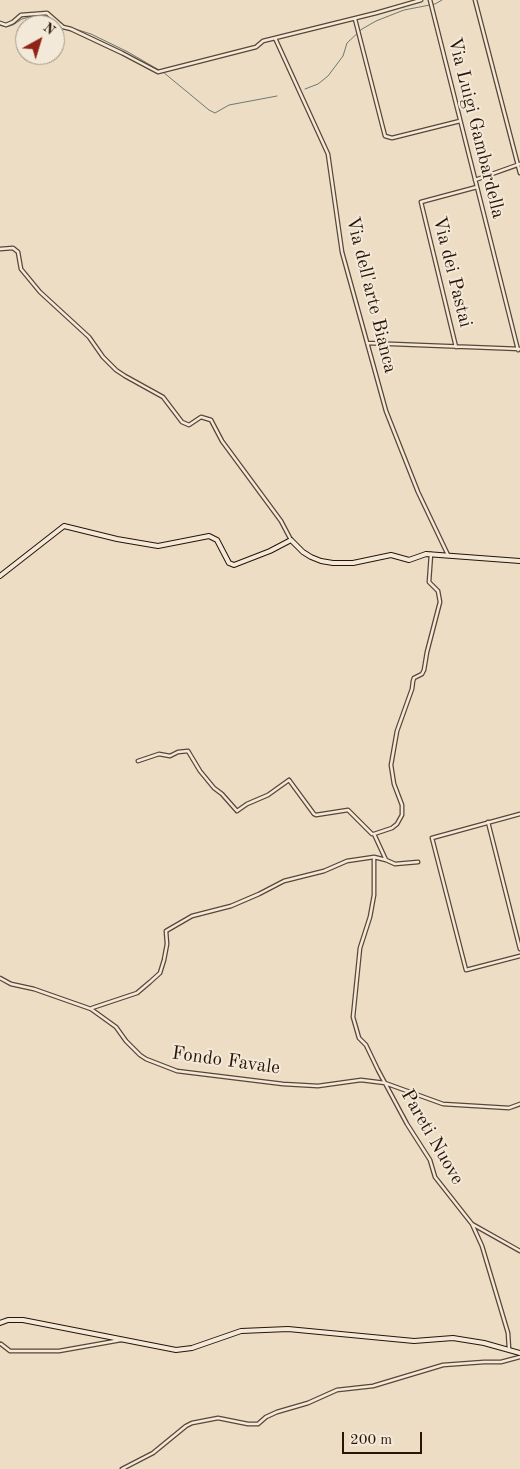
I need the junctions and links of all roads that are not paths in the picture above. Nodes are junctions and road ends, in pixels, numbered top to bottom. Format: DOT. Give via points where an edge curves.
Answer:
graph roads {
  1 [pos="421,0"];
  2 [pos="430,0"];
  3 [pos="475,0"];
  4 [pos="355,19"];
  5 [pos="0,23"];
  6 [pos="275,38"];
  7 [pos="461,120"];
  8 [pos="519,165"];
  9 [pos="520,172"];
  10 [pos="476,180"];
  11 [pos="477,187"];
  12 [pos="0,249"];
  13 [pos="368,343"];
  14 [pos="456,347"];
  15 [pos="519,350"];
  16 [pos="291,540"];
  17 [pos="431,554"];
  18 [pos="448,556"];
  19 [pos="520,561"];
  20 [pos="0,576"];
  21 [pos="138,761"];
  22 [pos="520,814"];
  23 [pos="488,822"];
  24 [pos="374,834"];
  25 [pos="374,857"];
  26 [pos="386,860"];
  27 [pos="418,862"];
  28 [pos="520,949"];
  29 [pos="520,956"];
  30 [pos="0,978"];
  31 [pos="91,1009"];
  32 [pos="385,1083"];
  33 [pos="520,1104"];
  34 [pos="472,1224"];
  35 [pos="520,1250"];
  36 [pos="0,1323"];
  37 [pos="121,1340"];
  38 [pos="1,1344"];
  39 [pos="509,1349"];
  40 [pos="520,1355"];
  41 [pos="122,1469"];
  1 -- 4 [label="street"];
  2 -- 7 [label="street, Via Luigi Gambardella"];
  3 -- 8 [label="street"];
  4 -- 6 [label="street"];
  4 -- 7 [label="street" via="385,136 392,138"];
  5 -- 6 [label="street" via="6,25 21,15 47,13 63,27 158,72 256,47"];
  6 -- 13 [label="street, Via dell'arte Bianca" via="328,154 342,252"];
  7 -- 10 [label="street, Via Luigi Gambardella"];
  8 -- 9 [label="street"];
  8 -- 10 [label="street"];
  10 -- 11 [label="street, Via Luigi Gambardella"];
  11 -- 14 [label="street, Via dei Pastai" via="420,202"];
  11 -- 15 [label="street, Via Luigi Gambardella"];
  12 -- 16 [label="street" via="13,248 18,252 21,269 40,292 89,337 116,370 162,397 182,422 189,425 202,417 212,420 222,441 281,521"];
  13 -- 14 [label="street"];
  13 -- 18 [label="street, Via dell'arte Bianca" via="391,425"];
  14 -- 15 [label="street"];
  16 -- 17 [label="street" via="303,552 327,563 346,564 391,555 409,560"];
  16 -- 20 [label="street" via="234,565 229,563 217,540 209,536 158,546 64,526"];
  17 -- 18 [label="street"];
  17 -- 24 [label="street" via="428,580 439,594 438,615 426,652 424,670 413,681 391,765 402,815 392,828"];
  18 -- 19 [label="street"];
  21 -- 24 [label="street" via="160,754 170,756 188,751 200,771 237,811 289,780 314,814 348,810"];
  22 -- 23 [label="street"];
  23 -- 28 [label="street"];
  23 -- 29 [label="street" via="432,838 466,970"];
  24 -- 26 [label="street"];
  25 -- 26 [label="street"];
  25 -- 31 [label="street" via="347,861 284,882 230,906 192,916 166,931 160,973 137,994"];
  25 -- 32 [label="street" via="374,895 360,948 353,1017 359,1038 366,1045"];
  26 -- 27 [label="street" via="395,864"];
  30 -- 31 [label="street, Fondo Favale"];
  31 -- 32 [label="street, Fondo Favale" via="116,1027 140,1055 177,1071 283,1084 318,1086 361,1080"];
  32 -- 33 [label="street, Pareti Nuove" via="443,1104 508,1108"];
  32 -- 34 [label="street, Pareti Nuove" via="430,1160 435,1177"];
  34 -- 35 [label="street, Pareti Nuove"];
  34 -- 39 [label="street" via="482,1246 508,1333"];
  36 -- 37 [label="street" via="23,1320"];
  37 -- 38 [label="street" via="59,1351 10,1351"];
  37 -- 39 [label="street" via="184,1350 241,1331 288,1330 414,1341 453,1338"];
  39 -- 40 [label="street"];
  40 -- 41 [label="street" via="501,1362 443,1365 373,1386 337,1390 277,1412 258,1424 218,1418 192,1423 153,1453"];
}
